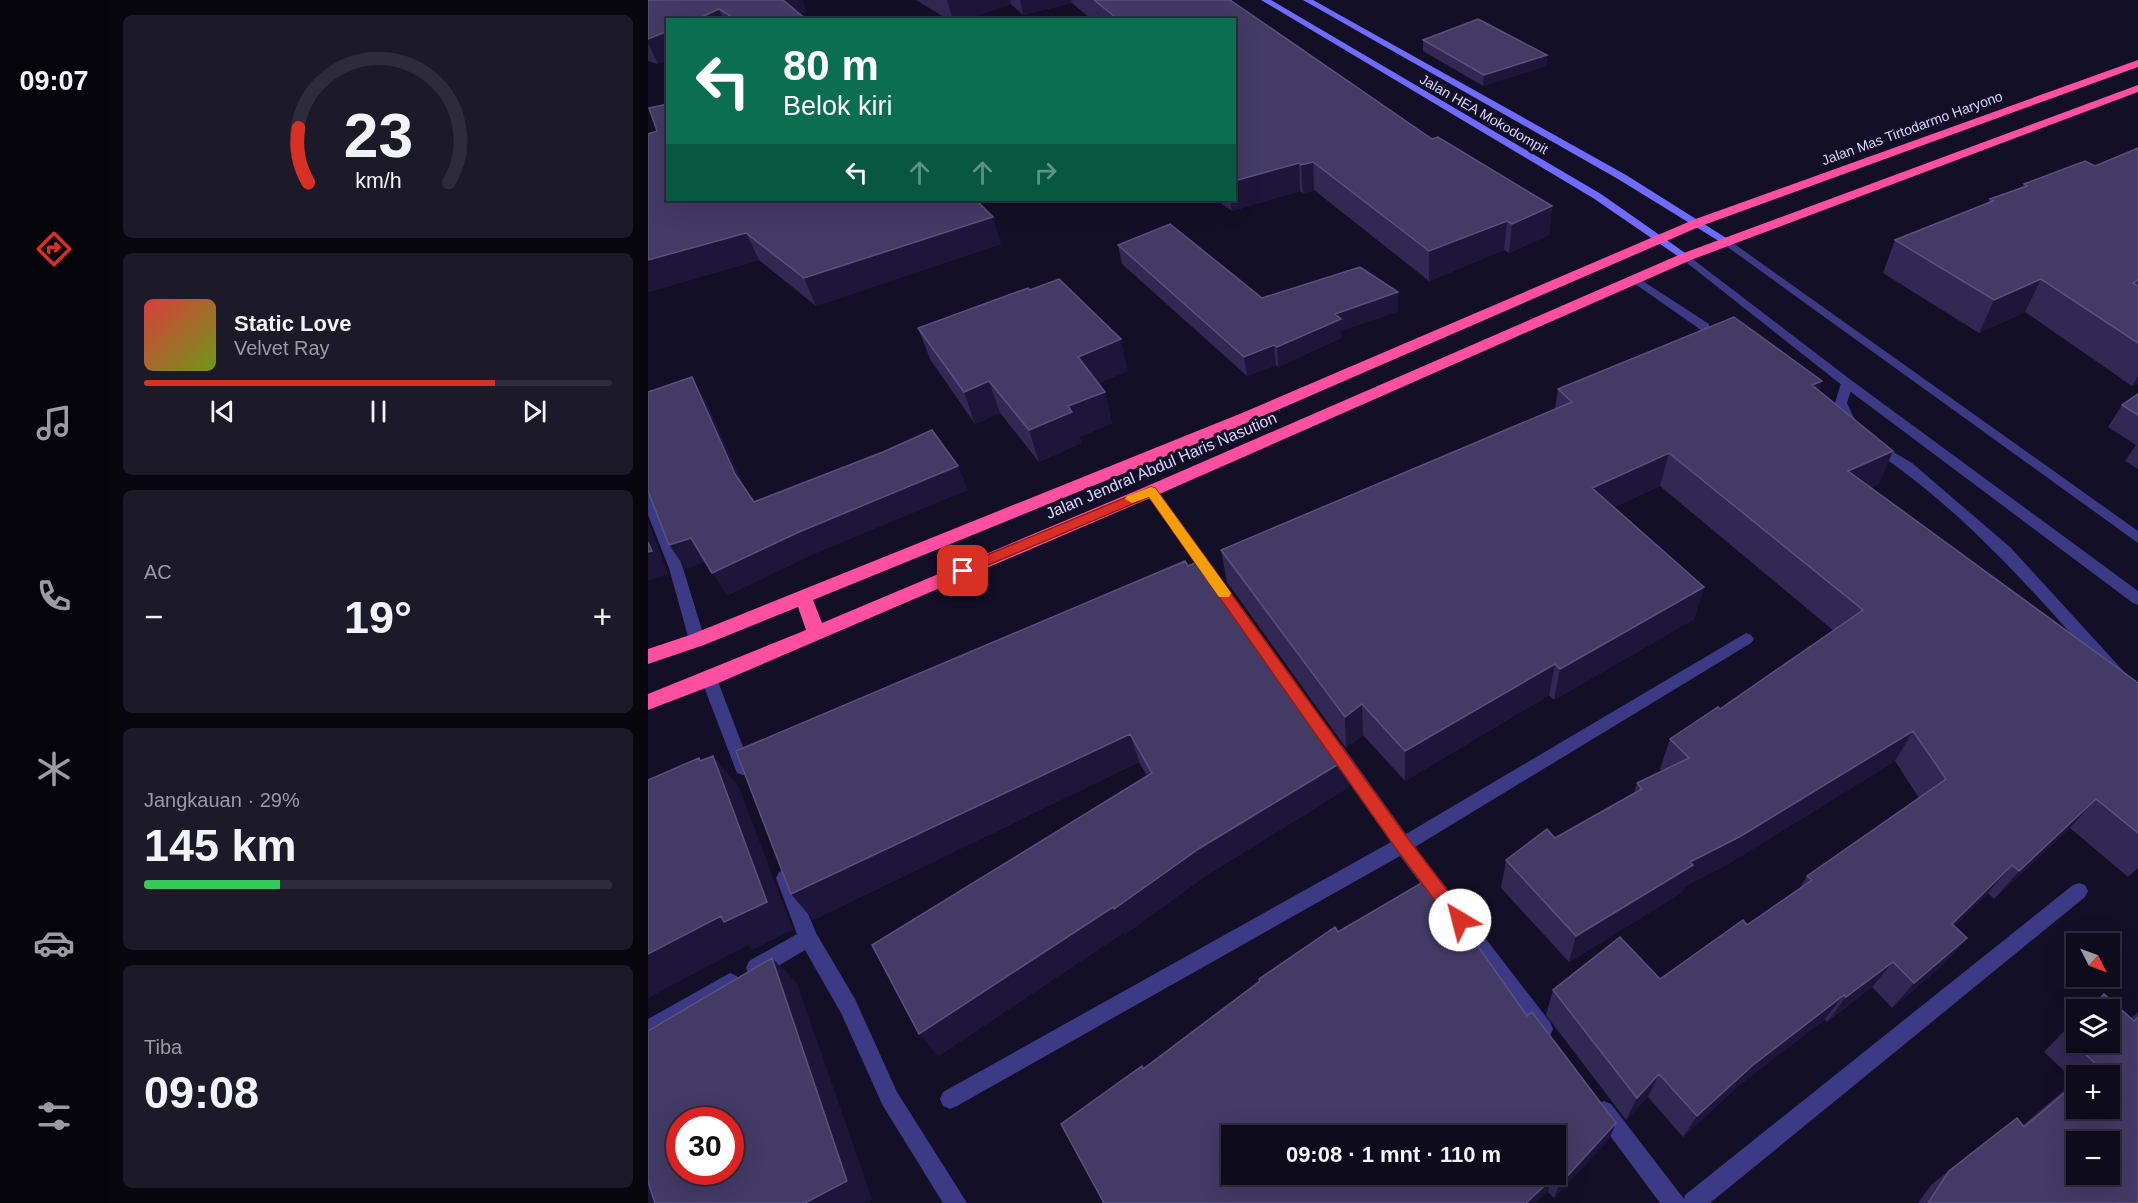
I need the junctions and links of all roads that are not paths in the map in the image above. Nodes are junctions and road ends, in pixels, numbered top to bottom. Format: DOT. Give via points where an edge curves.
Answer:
graph roads {
  1 [pos="1265,0"];
  2 [pos="1307,0"];
  3 [pos="2138,63"];
  4 [pos="2138,88"];
  5 [pos="1697,223"];
  6 [pos="1659,238"];
  7 [pos="1726,241"];
  8 [pos="1686,257"];
  9 [pos="1635,279"];
  10 [pos="1705,327"];
  11 [pos="1847,383"];
  12 [pos="1151,491"];
  13 [pos="648,498"];
  14 [pos="2138,538"];
  15 [pos="1221,589"];
  16 [pos="803,596"];
  17 [pos="2138,599"];
  18 [pos="816,633"];
  19 [pos="1746,639"];
  20 [pos="697,640"];
  21 [pos="648,657"];
  22 [pos="709,679"];
  23 [pos="2138,698"];
  24 [pos="648,702"];
  25 [pos="1329,740"];
  26 [pos="750,787"];
  27 [pos="1403,845"];
  28 [pos="779,863"];
  29 [pos="2079,891"];
  30 [pos="808,938"];
  31 [pos="648,1030"];
  32 [pos="1553,1043"];
  33 [pos="950,1099"];
  34 [pos="1596,1099"];
  35 [pos="956,1203"];
  36 [pos="1674,1203"];
  37 [pos="1694,1203"];
  1 -- 6 [label="street, Jalan HEA Mokodompit" via="1597,196"];
  2 -- 5 [label="street, Jalan HEA Mokodompit"];
  3 -- 5 [label="highway, Jalan Mas Tirtodarmo Haryono"];
  4 -- 7 [label="highway"];
  5 -- 6 [label="highway, Jalan Mas Tirtodarmo Haryono"];
  5 -- 7 [label="street, Jalan HEA Mokodompit"];
  6 -- 8 [label="street, Jalan HEA Mokodompit"];
  6 -- 16 [label="highway, Jalan Jendral Abdul Haris Nasution" via="1247,417"];
  7 -- 8 [label="highway, Jalan Jendral Abdul Haris Nasution"];
  7 -- 14 [label="street"];
  8 -- 9 [label="highway, Jalan Jendral Abdul Haris Nasution"];
  8 -- 11 [label="street"];
  9 -- 10 [label="street"];
  9 -- 12 [label="highway, Jalan Jendral Abdul Haris Nasution"];
  11 -- 17 [label="street"];
  11 -- 23 [label="street" via="1841,403 1851,428 1907,466 2006,552"];
  12 -- 15 [label="street"];
  12 -- 18 [label="highway, Jalan Jendral Abdul Haris Nasution"];
  13 -- 20 [label="street"];
  16 -- 18 [label="highway"];
  16 -- 20 [label="highway, Jalan Jendral Abdul Haris Nasution"];
  18 -- 22 [label="highway, Jalan Jendral Abdul Haris Nasution"];
  19 -- 27 [label="street"];
  20 -- 21 [label="highway, Jalan Jendral Abdul Haris Nasution"];
  22 -- 24 [label="highway, Jalan Jendral Abdul Haris Nasution"];
  22 -- 26 [label="street"];
  25 -- 27 [label="street"];
  27 -- 32 [label="street"];
  27 -- 33 [label="street"];
  28 -- 30 [label="street"];
  29 -- 37 [label="street"];
  30 -- 31 [label="street"];
  30 -- 35 [label="street" via="848,1006 890,1099"];
  34 -- 36 [label="street"];
}
